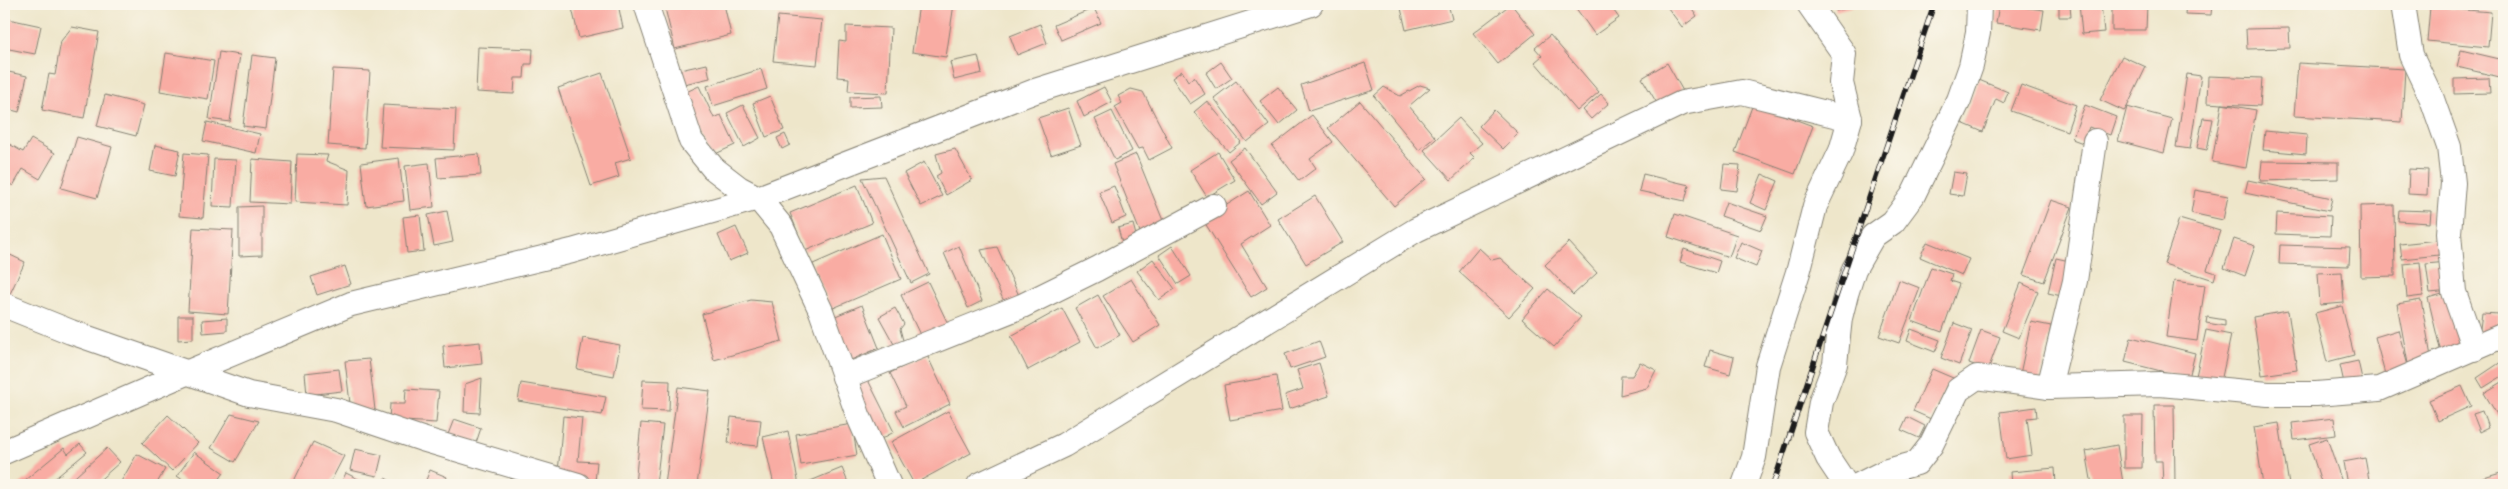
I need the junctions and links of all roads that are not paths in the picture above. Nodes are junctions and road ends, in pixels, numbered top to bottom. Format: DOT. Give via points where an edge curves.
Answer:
graph roads {
  1 [pos="646,4"];
  2 [pos="1311,4"];
  3 [pos="1809,4"];
  4 [pos="1980,4"];
  5 [pos="2403,4"];
  6 [pos="1850,119"];
  7 [pos="2095,141"];
  8 [pos="758,198"];
  9 [pos="1214,206"];
  10 [pos="4,305"];
  11 [pos="2504,335"];
  12 [pos="2474,349"];
  13 [pos="186,372"];
  14 [pos="844,377"];
  15 [pos="2050,388"];
  16 [pos="4,452"];
  17 [pos="578,485"];
  18 [pos="889,485"];
  19 [pos="979,485"];
  20 [pos="1744,485"];
  21 [pos="1846,485"];
  22 [pos="1859,485"];
  1 -- 8 [label="street" via="691,142 713,168"];
  2 -- 8 [label="street" via="1035,91"];
  3 -- 6 [label="street" via="1844,54 1841,83"];
  4 -- 21 [label="street" via="1971,66 1959,100 1913,195 1893,222 1872,236 1854,268 1846,294 1835,364 1821,402 1816,432"];
  5 -- 12 [label="street" via="2412,55 2449,147 2453,183 2449,233 2454,292"];
  6 -- 19 [label="street" via="1742,92 1682,103 1416,230 1064,445"];
  6 -- 20 [label="street" via="1841,151 1815,206 1768,366 1754,457"];
  7 -- 15 [label="street" via="2075,281"];
  8 -- 13 [label="street" via="572,251 351,304"];
  8 -- 14 [label="street" via="781,226 822,311"];
  9 -- 14 [label="street" via="1022,306"];
  10 -- 13 [label="street" via="70,332"];
  11 -- 12 [label="street"];
  12 -- 15 [label="street" via="2379,390 2268,394 2160,384"];
  13 -- 16 [label="street"];
  13 -- 17 [label="street" via="249,394 336,410"];
  14 -- 18 [label="street"];
  15 -- 22 [label="street" via="1977,377 1958,390 1930,445 1917,463 1887,471"];
}
